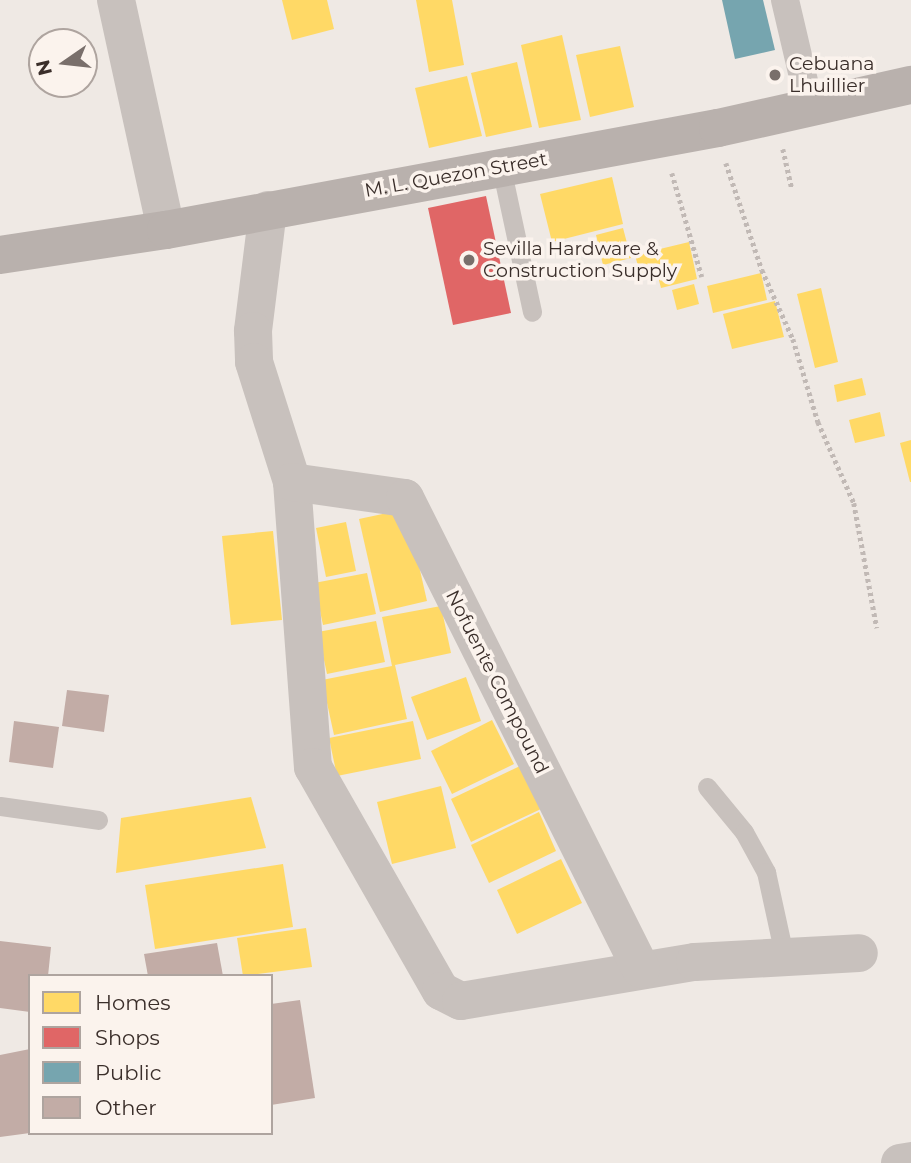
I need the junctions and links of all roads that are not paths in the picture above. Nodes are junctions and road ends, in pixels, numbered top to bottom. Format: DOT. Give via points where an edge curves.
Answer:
graph roads {
  1 [pos="116,0"];
  2 [pos="785,0"];
  3 [pos="911,85"];
  4 [pos="810,107"];
  5 [pos="500,167"];
  6 [pos="268,210"];
  7 [pos="166,230"];
  8 [pos="0,255"];
  9 [pos="532,312"];
  10 [pos="292,482"];
  11 [pos="707,787"];
  12 [pos="0,806"];
  13 [pos="98,820"];
  14 [pos="859,953"];
  15 [pos="785,959"];
  16 [pos="641,969"];
  17 [pos="911,1161"];
  18 [pos="900,1163"];
  1 -- 7 [label="street"];
  2 -- 4 [label="street"];
  3 -- 4 [label="main road, M. L. Quezon Street"];
  4 -- 5 [label="main road, M. L. Quezon Street"];
  5 -- 6 [label="main road, M. L. Quezon Street"];
  5 -- 9 [label="lane"];
  6 -- 7 [label="main road, M. L. Quezon Street"];
  6 -- 10 [label="street" via="253,331 254,362"];
  7 -- 8 [label="main road, M. L. Quezon Street"];
  10 -- 16 [label="street, Nofuente Compound" via="405,498"];
  10 -- 16 [label="street" via="313,767 441,991 461,1002"];
  11 -- 15 [label="lane" via="744,832 766,872"];
  12 -- 13 [label="lane"];
  14 -- 15 [label="street"];
  15 -- 16 [label="street"];
  17 -- 18 [label="street"];
}
